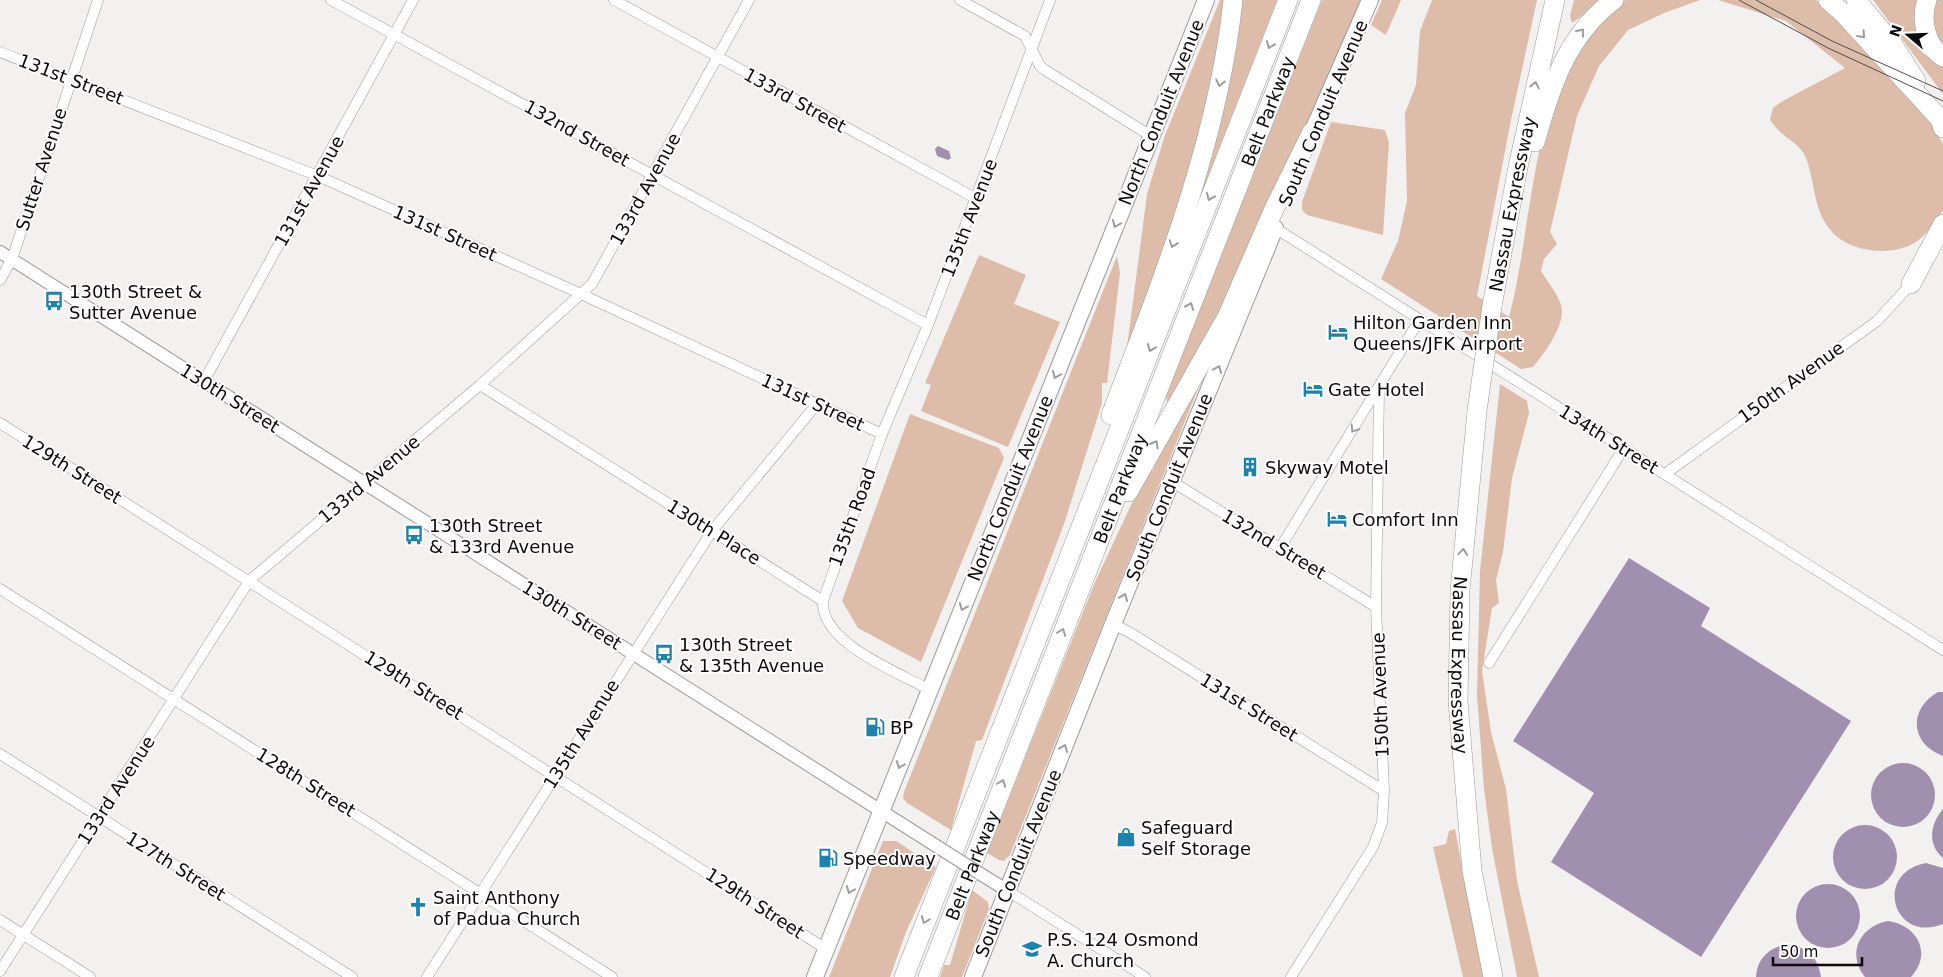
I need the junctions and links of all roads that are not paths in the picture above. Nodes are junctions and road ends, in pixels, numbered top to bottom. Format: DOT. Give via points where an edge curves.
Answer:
graph roads {
  1 [pos="98,0"];
  2 [pos="331,0"];
  3 [pos="414,0"];
  4 [pos="614,0"];
  5 [pos="749,0"];
  6 [pos="960,0"];
  7 [pos="1050,0"];
  8 [pos="1233,0"];
  9 [pos="1288,0"];
  10 [pos="1311,0"];
  11 [pos="1370,0"];
  12 [pos="1555,0"];
  13 [pos="1614,0"];
  14 [pos="1828,0"];
  15 [pos="1856,0"];
  16 [pos="1927,0"];
  17 [pos="1203,1"];
  18 [pos="395,33"];
  19 [pos="1032,50"];
  20 [pos="0,52"];
  21 [pos="1943,57"];
  22 [pos="719,58"];
  23 [pos="70,79"];
  24 [pos="1942,124"];
  25 [pos="1312,132"];
  26 [pos="1151,136"];
  27 [pos="654,175"];
  28 [pos="318,176"];
  29 [pos="977,200"];
  30 [pos="1943,224"];
  31 [pos="1275,228"];
  32 [pos="1943,241"];
  33 [pos="0,252"];
  34 [pos="12,259"];
  35 [pos="1500,263"];
  36 [pos="0,280"];
  37 [pos="1911,284"];
  38 [pos="581,294"];
  39 [pos="1420,319"];
  40 [pos="928,326"];
  41 [pos="204,381"];
  42 [pos="480,385"];
  43 [pos="1379,388"];
  44 [pos="817,404"];
  45 [pos="0,423"];
  46 [pos="882,434"];
  47 [pos="1624,448"];
  48 [pos="1665,474"];
  49 [pos="364,482"];
  50 [pos="1171,482"];
  51 [pos="712,530"];
  52 [pos="1280,548"];
  53 [pos="1089,563"];
  54 [pos="249,581"];
  55 [pos="0,589"];
  56 [pos="823,601"];
  57 [pos="1376,607"];
  58 [pos="1113,624"];
  59 [pos="1943,650"];
  60 [pos="632,652"];
  61 [pos="1489,663"];
  62 [pos="930,690"];
  63 [pos="174,699"];
  64 [pos="1010,703"];
  65 [pos="0,754"];
  66 [pos="1462,758"];
  67 [pos="555,775"];
  68 [pos="1384,791"];
  69 [pos="882,812"];
  70 [pos="99,817"];
  71 [pos="1008,891"];
  72 [pos="481,893"];
  73 [pos="0,920"];
  74 [pos="23,935"];
  75 [pos="826,949"];
  76 [pos="0,971"];
  77 [pos="90,977"];
  78 [pos="352,977"];
  79 [pos="427,977"];
  80 [pos="612,977"];
  81 [pos="815,977"];
  82 [pos="904,977"];
  83 [pos="928,977"];
  84 [pos="973,977"];
  85 [pos="1145,977"];
  86 [pos="1291,977"];
  87 [pos="1492,977"];
  88 [pos="1506,977"];
  1 -- 23 [label="street, Sutter Avenue"];
  2 -- 18 [label="street, 132nd Street"];
  3 -- 18 [label="street, 131st Avenue"];
  4 -- 22 [label="street, 133rd Street"];
  5 -- 22 [label="street, 133rd Avenue"];
  6 -- 19 [label="street" via="1025,36"];
  7 -- 19 [label="street, 135th Avenue"];
  8 -- 64 [label="highway, one-way" via="1228,48 1218,93 1176,236 1117,399 1034,608"];
  9 -- 64 [label="highway, Belt Parkway, one-way"];
  53 -- 10 [label="highway, Belt Parkway, one-way"];
  11 -- 25 [label="main road, South Conduit Avenue"];
  35 -- 12 [label="highway, Nassau Expressway, one-way"];
  35 -- 13 [label="highway, one-way" via="1559,66 1580,33"];
  14 -- 24 [label="highway, one-way"];
  15 -- 24 [label="highway" via="1892,43"];
  16 -- 21 [label="highway" via="1925,31 1937,53"];
  17 -- 26 [label="main road, North Conduit Avenue"];
  18 -- 27 [label="street, 132nd Street"];
  18 -- 28 [label="street, 131st Avenue"];
  19 -- 26 [label="street" via="1045,70"];
  19 -- 29 [label="street, 135th Avenue"];
  20 -- 23 [label="street, 131st Street"];
  22 -- 27 [label="street, 133rd Avenue"];
  22 -- 29 [label="street, 133rd Street"];
  23 -- 28 [label="street, 131st Street"];
  23 -- 34 [label="street, Sutter Avenue"];
  25 -- 31 [label="main road, South Conduit Avenue"];
  53 -- 25 [label="highway, one-way" via="1227,317"];
  26 -- 62 [label="main road, North Conduit Avenue, one-way"];
  27 -- 38 [label="street, 133rd Avenue" via="592,284"];
  27 -- 40 [label="street, 132nd Street"];
  28 -- 38 [label="street, 131st Street"];
  28 -- 41 [label="street, 131st Avenue"];
  29 -- 40 [label="street, 135th Avenue"];
  30 -- 37 [label="highway"];
  31 -- 39 [label="street, 134th Street"];
  50 -- 31 [label="main road, South Conduit Avenue, one-way"];
  32 -- 37 [label="highway"];
  33 -- 34 [label="street, 130th Street"];
  34 -- 36 [label="street, Sutter Avenue"];
  34 -- 41 [label="street, 130th Street"];
  66 -- 35 [label="highway, Nassau Expressway, one-way, bridge" via="1459,613 1477,411"];
  37 -- 48 [label="street, 150th Avenue" via="1878,321"];
  38 -- 42 [label="street, 133rd Avenue"];
  38 -- 44 [label="street, 131st Street"];
  39 -- 43 [label="street"];
  39 -- 47 [label="street, 134th Street"];
  40 -- 46 [label="street, 135th Avenue"];
  41 -- 49 [label="street, 130th Street"];
  42 -- 49 [label="street, 133rd Avenue"];
  42 -- 51 [label="street, 130th Place"];
  43 -- 52 [label="street, one-way"];
  43 -- 57 [label="street, 150th Avenue"];
  44 -- 46 [label="street, 131st Street"];
  44 -- 51 [label="street, 135th Avenue"];
  45 -- 54 [label="street, 129th Street"];
  46 -- 56 [label="street, 135th Road"];
  47 -- 48 [label="street, 134th Street"];
  47 -- 61 [label="street"];
  48 -- 59 [label="street, 134th Street"];
  49 -- 54 [label="street, 133rd Avenue"];
  49 -- 60 [label="street, 130th Street"];
  50 -- 52 [label="street, 132nd Street"];
  58 -- 50 [label="main road, South Conduit Avenue, one-way"];
  51 -- 56 [label="street, 130th Place"];
  51 -- 60 [label="street, 135th Avenue"];
  52 -- 57 [label="street, 132nd Street"];
  83 -- 53 [label="highway, Belt Parkway, one-way"];
  54 -- 63 [label="street, 133rd Avenue"];
  54 -- 67 [label="street, 129th Street"];
  55 -- 63 [label="street, 128th Street"];
  56 -- 62 [label="street" via="822,609 829,625 847,644"];
  57 -- 68 [label="street, 150th Avenue"];
  58 -- 68 [label="street, 131st Street"];
  71 -- 58 [label="main road, South Conduit Avenue, one-way"];
  60 -- 67 [label="street, 135th Avenue"];
  60 -- 69 [label="street, 130th Street"];
  62 -- 69 [label="main road, North Conduit Avenue, one-way"];
  63 -- 70 [label="street, 133rd Avenue"];
  63 -- 72 [label="street, 128th Street"];
  64 -- 82 [label="highway, Belt Parkway, one-way"];
  65 -- 70 [label="street, 127th Street"];
  66 -- 87 [label="highway, Nassau Expressway" via="1472,871"];
  66 -- 88 [label="highway"];
  67 -- 72 [label="street, 135th Avenue"];
  67 -- 75 [label="street, 129th Street"];
  68 -- 86 [label="street, 150th Avenue" via="1382,823 1372,847"];
  69 -- 71 [label="street, 130th Street, bridge"];
  69 -- 75 [label="main road, North Conduit Avenue, one-way"];
  70 -- 74 [label="street, 133rd Avenue"];
  70 -- 78 [label="street, 127th Street"];
  71 -- 84 [label="main road, South Conduit Avenue"];
  71 -- 85 [label="street, 130th Street"];
  72 -- 79 [label="street, 135th Avenue"];
  72 -- 80 [label="street, 128th Street"];
  73 -- 74 [label="street"];
  74 -- 76 [label="street, 133rd Avenue"];
  74 -- 77 [label="street"];
  75 -- 81 [label="main road, North Conduit Avenue"];
}
